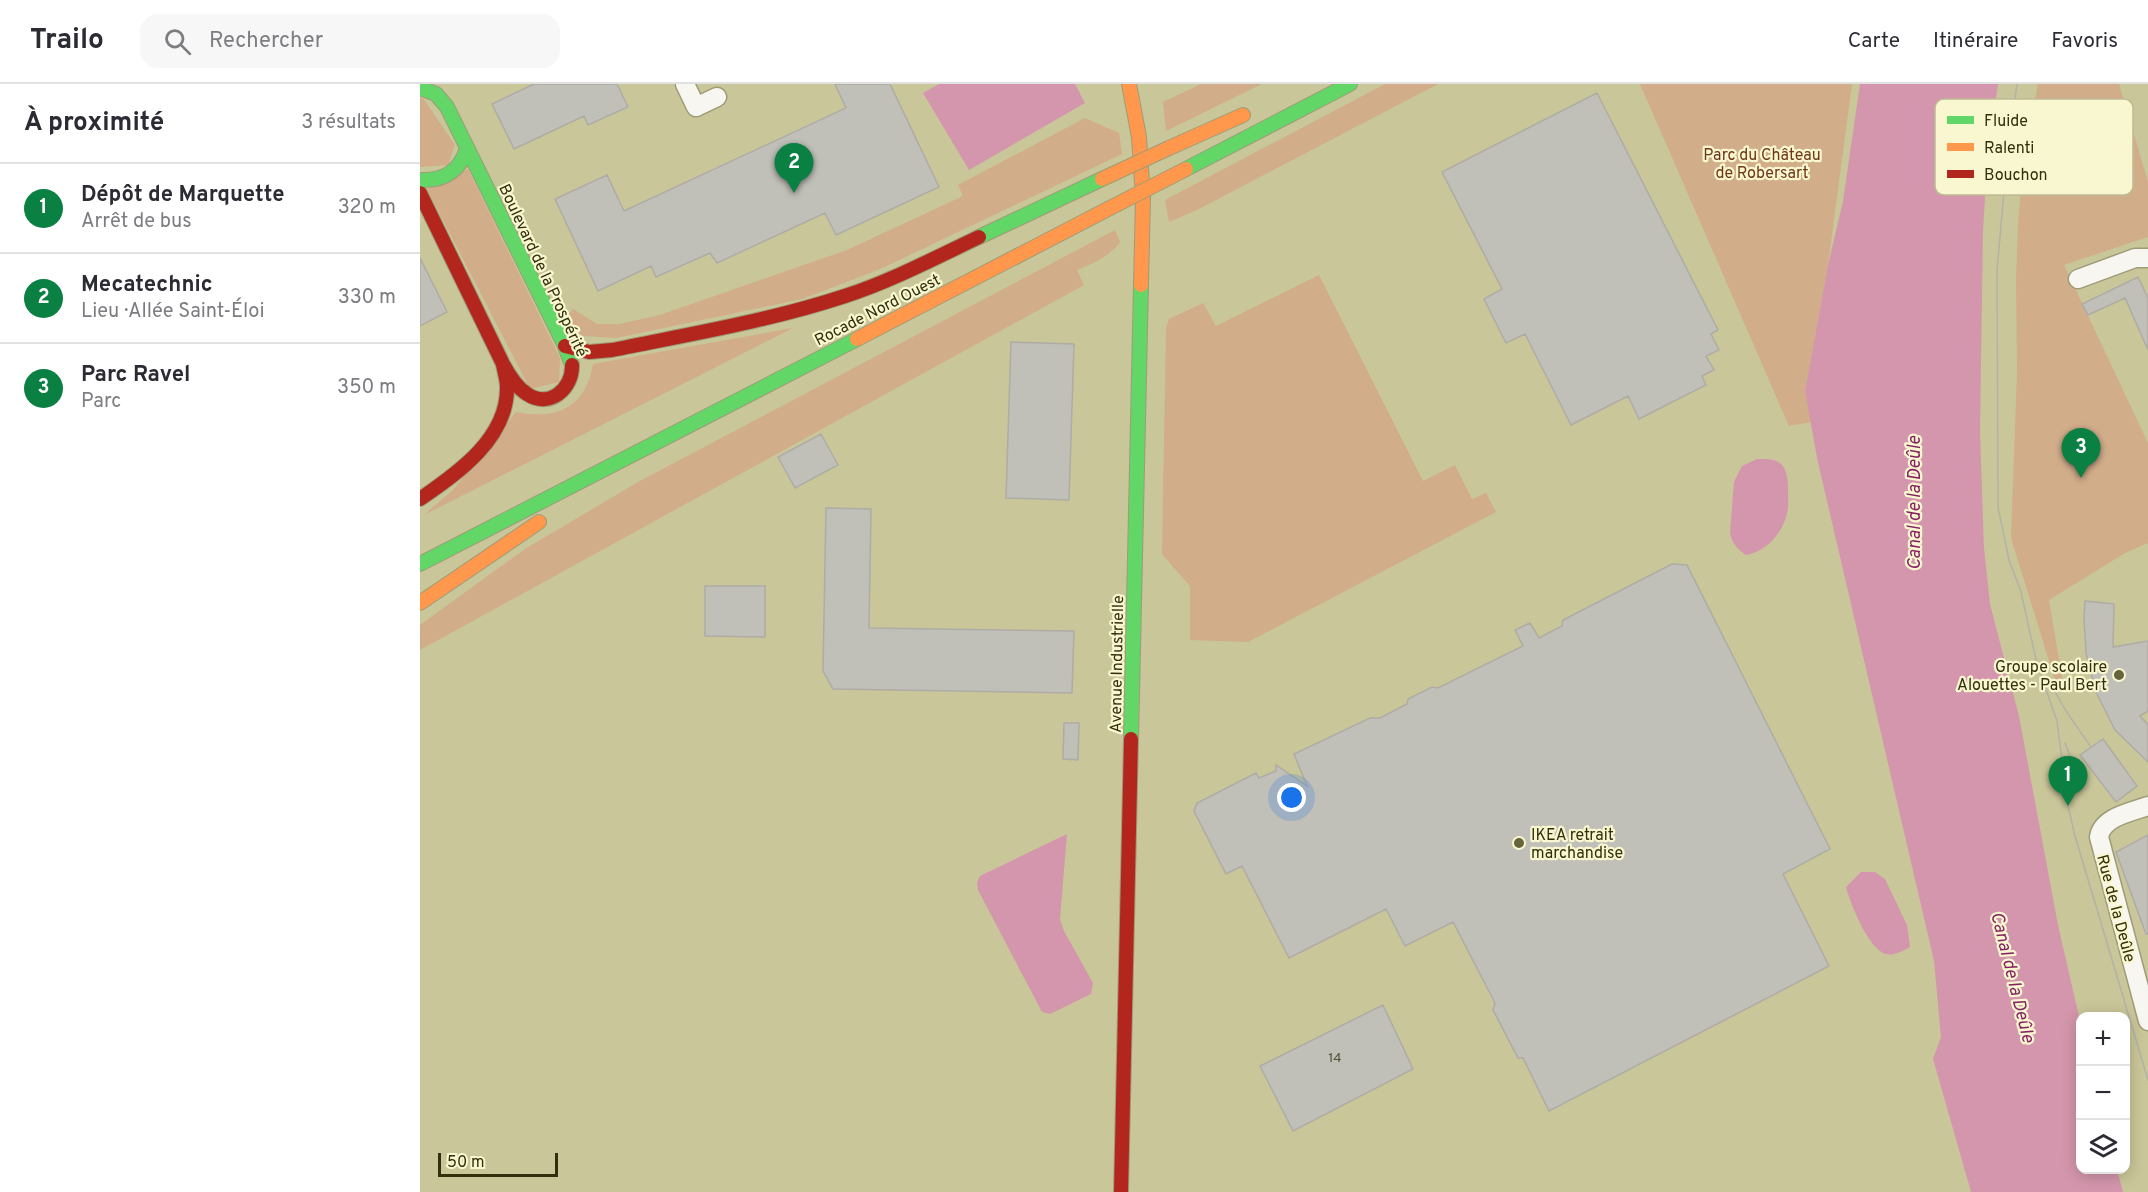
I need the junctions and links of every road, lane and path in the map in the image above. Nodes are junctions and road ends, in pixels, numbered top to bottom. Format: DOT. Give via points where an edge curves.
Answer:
graph roads {
  1 [pos="444,84"];
  2 [pos="685,84"];
  3 [pos="1129,84"];
  4 [pos="1350,84"];
  5 [pos="420,88"];
  6 [pos="717,97"];
  7 [pos="447,107"];
  8 [pos="1248,113"];
  9 [pos="467,149"];
  10 [pos="420,180"];
  11 [pos="1104,183"];
  12 [pos="420,193"];
  13 [pos="2148,258"];
  14 [pos="937,273"];
  15 [pos="2078,279"];
  16 [pos="565,346"];
  17 [pos="503,364"];
  18 [pos="696,421"];
  19 [pos="587,494"];
  20 [pos="420,499"];
  21 [pos="551,514"];
  22 [pos="420,564"];
  23 [pos="420,603"];
  24 [pos="2148,806"];
  25 [pos="2148,1021"];
  26 [pos="1121,1192"];
  1 -- 7 [label="main road"];
  2 -- 6 [label="street" via="696,107"];
  3 -- 26 [label="main road, Avenue Industrielle" via="1139,137 1143,198"];
  4 -- 18 [label="main road, Rocade Nord Ouest, bridge"];
  5 -- 7 [label="main road" via="436,93"];
  7 -- 9 [label="main road, Boulevard de la Prospérité"];
  8 -- 11 [label="main road, bridge"];
  9 -- 10 [label="main road" via="455,173"];
  9 -- 16 [label="main road, Boulevard de la Prospérité"];
  11 -- 14 [label="main road, Rocade Nord Ouest"];
  11 -- 16 [label="main road" via="896,276 823,303 770,318 612,350 589,352"];
  12 -- 17 [label="main road, Boulevard de la Prospérité"];
  13 -- 15 [label="street" via="2135,258"];
  16 -- 17 [label="main road, Boulevard de la Prospérité" via="572,366 571,379 564,390 549,398 535,398 523,391"];
  17 -- 20 [label="main road" via="506,401 489,439 465,466"];
  18 -- 19 [label="main road" via="659,451"];
  18 -- 22 [label="main road, Rocade Nord Ouest"];
  21 -- 23 [label="main road"];
  24 -- 25 [label="street, Rue de la Deûle" via="2110,820 2100,830 2100,846"];
}
